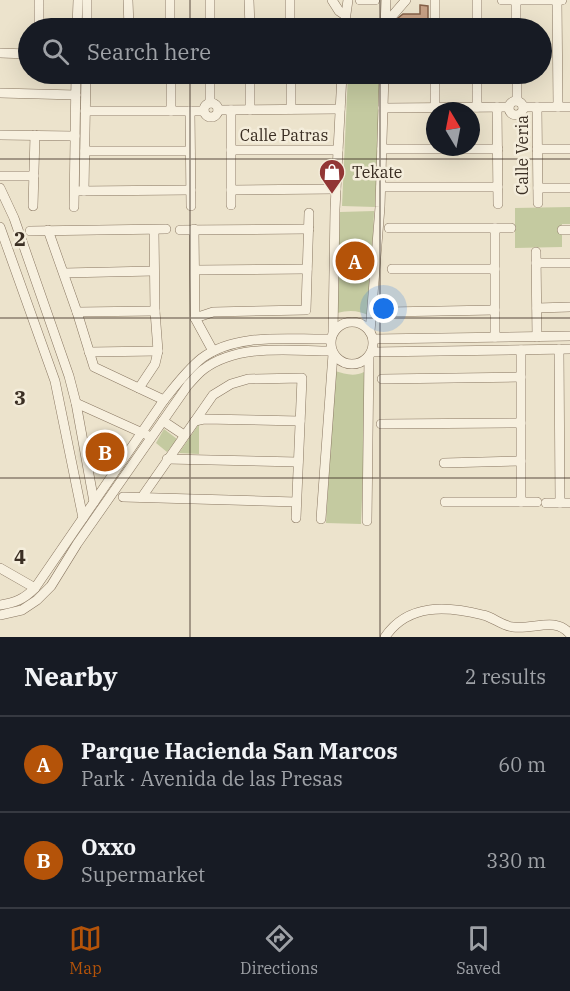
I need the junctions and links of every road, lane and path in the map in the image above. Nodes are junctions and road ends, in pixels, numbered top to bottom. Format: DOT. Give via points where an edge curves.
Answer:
graph roads {
  1 [pos="39,0"];
  2 [pos="78,0"];
  3 [pos="87,0"];
  4 [pos="129,0"];
  5 [pos="170,0"];
  6 [pos="210,0"];
  7 [pos="249,0"];
  8 [pos="290,0"];
  9 [pos="332,0"];
  10 [pos="348,0"];
  11 [pos="360,0"];
  12 [pos="375,0"];
  13 [pos="386,0"];
  14 [pos="406,0"];
  15 [pos="435,0"];
  16 [pos="477,0"];
  17 [pos="502,0"];
  18 [pos="516,0"];
  19 [pos="557,0"];
  20 [pos="562,0"];
  21 [pos="345,15"];
  22 [pos="39,18"];
  23 [pos="77,18"];
  24 [pos="87,18"];
  25 [pos="129,18"];
  26 [pos="170,18"];
  27 [pos="210,18"];
  28 [pos="250,18"];
  29 [pos="290,18"];
  30 [pos="345,18"];
  31 [pos="386,18"];
  32 [pos="392,18"];
  33 [pos="435,18"];
  34 [pos="477,18"];
  35 [pos="516,18"];
  36 [pos="0,54"];
  37 [pos="18,54"];
  38 [pos="76,84"];
  39 [pos="86,84"];
  40 [pos="171,84"];
  41 [pos="209,84"];
  42 [pos="250,84"];
  43 [pos="291,84"];
  44 [pos="341,84"];
  45 [pos="384,84"];
  46 [pos="435,84"];
  47 [pos="477,84"];
  48 [pos="518,84"];
  49 [pos="0,93"];
  50 [pos="76,95"];
  51 [pos="435,102"];
  52 [pos="477,102"];
  53 [pos="520,104"];
  54 [pos="207,107"];
  55 [pos="426,107"];
  56 [pos="480,107"];
  57 [pos="497,107"];
  58 [pos="537,107"];
  59 [pos="558,107"];
  60 [pos="570,107"];
  61 [pos="383,108"];
  62 [pos="291,109"];
  63 [pos="340,109"];
  64 [pos="231,110"];
  65 [pos="250,110"];
  66 [pos="85,111"];
  67 [pos="171,111"];
  68 [pos="190,111"];
  69 [pos="0,135"];
  70 [pos="35,135"];
  71 [pos="75,136"];
  72 [pos="570,148"];
  73 [pos="382,149"];
  74 [pos="498,149"];
  75 [pos="537,149"];
  76 [pos="190,150"];
  77 [pos="231,150"];
  78 [pos="338,150"];
  79 [pos="85,151"];
  80 [pos="0,176"];
  81 [pos="34,176"];
  82 [pos="381,187"];
  83 [pos="498,187"];
  84 [pos="0,188"];
  85 [pos="538,188"];
  86 [pos="570,188"];
  87 [pos="336,189"];
  88 [pos="191,190"];
  89 [pos="231,190"];
  90 [pos="79,191"];
  91 [pos="538,203"];
  92 [pos="498,204"];
  93 [pos="231,205"];
  94 [pos="33,206"];
  95 [pos="191,206"];
  96 [pos="74,207"];
  97 [pos="309,213"];
  98 [pos="0,227"];
  99 [pos="389,228"];
  100 [pos="495,228"];
  101 [pos="511,228"];
  102 [pos="194,229"];
  103 [pos="309,229"];
  104 [pos="48,230"];
  105 [pos="154,230"];
  106 [pos="166,230"];
  107 [pos="180,230"];
  108 [pos="30,231"];
  109 [pos="536,252"];
  110 [pos="570,263"];
  111 [pos="536,264"];
  112 [pos="307,268"];
  113 [pos="392,269"];
  114 [pos="495,269"];
  115 [pos="195,270"];
  116 [pos="154,271"];
  117 [pos="63,273"];
  118 [pos="570,307"];
  119 [pos="537,308"];
  120 [pos="495,310"];
  121 [pos="155,311"];
  122 [pos="77,312"];
  123 [pos="387,312"];
  124 [pos="195,318"];
  125 [pos="331,336"];
  126 [pos="371,336"];
  127 [pos="570,336"];
  128 [pos="495,337"];
  129 [pos="537,337"];
  130 [pos="446,338"];
  131 [pos="570,349"];
  132 [pos="446,350"];
  133 [pos="521,350"];
  134 [pos="559,350"];
  135 [pos="158,351"];
  136 [pos="213,351"];
  137 [pos="89,352"];
  138 [pos="332,353"];
  139 [pos="370,354"];
  140 [pos="521,377"];
  141 [pos="382,379"];
  142 [pos="565,381"];
  143 [pos="139,388"];
  144 [pos="164,400"];
  145 [pos="76,403"];
  146 [pos="163,421"];
  147 [pos="195,421"];
  148 [pos="300,421"];
  149 [pos="521,423"];
  150 [pos="565,423"];
  151 [pos="381,424"];
  152 [pos="142,433"];
  153 [pos="184,435"];
  154 [pos="152,438"];
  155 [pos="167,459"];
  156 [pos="521,461"];
  157 [pos="298,462"];
  158 [pos="444,463"];
  159 [pos="566,463"];
  160 [pos="123,497"];
  161 [pos="142,497"];
  162 [pos="94,501"];
  163 [pos="296,502"];
  164 [pos="446,502"];
  165 [pos="522,502"];
  166 [pos="565,503"];
  167 [pos="97,516"];
  168 [pos="83,517"];
  169 [pos="296,518"];
  170 [pos="321,519"];
  171 [pos="367,521"];
  172 [pos="86,532"];
  173 [pos="0,568"];
  174 [pos="11,576"];
  175 [pos="0,578"];
  176 [pos="35,588"];
  177 [pos="0,605"];
  178 [pos="0,615"];
  179 [pos="570,634"];
  180 [pos="385,637"];
  1 -- 22 [label="street"];
  2 -- 23 [label="street"];
  3 -- 24 [label="street"];
  4 -- 25 [label="street"];
  5 -- 26 [label="street"];
  6 -- 27 [label="street"];
  7 -- 28 [label="street"];
  8 -- 29 [label="street"];
  9 -- 21 [label="street"];
  10 -- 21 [label="street"];
  11 -- 12 [label="street"];
  13 -- 31 [label="street"];
  14 -- 32 [label="street"];
  15 -- 33 [label="street"];
  16 -- 34 [label="street"];
  17 -- 18 [label="street"];
  18 -- 19 [label="street"];
  18 -- 35 [label="street"];
  19 -- 20 [label="street"];
  19 -- 59 [label="street"];
  21 -- 30 [label="street"];
  36 -- 37 [label="street"];
  38 -- 50 [label="street"];
  39 -- 66 [label="street"];
  40 -- 67 [label="street"];
  41 -- 54 [label="street"];
  42 -- 65 [label="street"];
  43 -- 62 [label="street"];
  44 -- 63 [label="street"];
  45 -- 61 [label="street"];
  46 -- 51 [label="street"];
  47 -- 52 [label="street"];
  48 -- 53 [label="street"];
  49 -- 50 [label="street"];
  50 -- 71 [label="street"];
  53 -- 57 [label="street" via="512,101 509,107"];
  53 -- 58 [label="street"];
  54 -- 64 [label="street" via="208,116 212,117 218,110"];
  54 -- 68 [label="street"];
  55 -- 61 [label="street"];
  56 -- 57 [label="street"];
  57 -- 74 [label="street"];
  58 -- 59 [label="street"];
  58 -- 75 [label="street, Calle Veria"];
  59 -- 60 [label="street"];
  61 -- 73 [label="street"];
  62 -- 63 [label="street"];
  62 -- 65 [label="street"];
  63 -- 78 [label="street"];
  64 -- 65 [label="street"];
  64 -- 77 [label="street"];
  66 -- 67 [label="street"];
  66 -- 79 [label="street"];
  67 -- 68 [label="street"];
  68 -- 76 [label="street"];
  69 -- 70 [label="street"];
  70 -- 71 [label="street"];
  70 -- 81 [label="street"];
  71 -- 90 [label="street"];
  72 -- 75 [label="street"];
  73 -- 74 [label="street"];
  73 -- 82 [label="street"];
  74 -- 83 [label="street"];
  75 -- 85 [label="street, Calle Veria"];
  76 -- 79 [label="street"];
  76 -- 88 [label="street"];
  77 -- 78 [label="street, Calle Patras"];
  77 -- 89 [label="street"];
  78 -- 87 [label="street"];
  79 -- 90 [label="street"];
  80 -- 81 [label="street"];
  81 -- 94 [label="street"];
  82 -- 83 [label="street"];
  82 -- 126 [label="street"];
  83 -- 92 [label="street"];
  84 -- 145 [label="street" via="14,218"];
  85 -- 86 [label="street"];
  85 -- 91 [label="street, Calle Veria"];
  87 -- 89 [label="street"];
  87 -- 125 [label="street"];
  88 -- 90 [label="street"];
  88 -- 95 [label="street"];
  89 -- 93 [label="street"];
  90 -- 96 [label="street"];
  97 -- 103 [label="street"];
  98 -- 168 [label="street" via="55,381"];
  99 -- 100 [label="street"];
  100 -- 101 [label="street"];
  100 -- 114 [label="street"];
  102 -- 103 [label="street"];
  102 -- 107 [label="street"];
  102 -- 115 [label="street"];
  103 -- 112 [label="street"];
  104 -- 105 [label="street"];
  104 -- 108 [label="street"];
  104 -- 117 [label="street"];
  105 -- 106 [label="street"];
  105 -- 116 [label="street"];
  109 -- 111 [label="street"];
  110 -- 111 [label="street"];
  111 -- 119 [label="street"];
  112 -- 115 [label="street"];
  112 -- 124 [label="street" via="306,310 213,312"];
  113 -- 114 [label="street"];
  114 -- 120 [label="street"];
  115 -- 124 [label="street"];
  116 -- 117 [label="street"];
  116 -- 121 [label="street"];
  117 -- 122 [label="street"];
  118 -- 119 [label="street"];
  119 -- 129 [label="street"];
  120 -- 123 [label="street"];
  120 -- 128 [label="street"];
  121 -- 122 [label="street"];
  121 -- 135 [label="street"];
  122 -- 137 [label="street"];
  124 -- 136 [label="street"];
  125 -- 126 [label="street" via="337,327 351,322 365,327"];
  125 -- 136 [label="street" via="261,340"];
  125 -- 138 [label="street"];
  126 -- 130 [label="street"];
  126 -- 139 [label="street"];
  127 -- 129 [label="street"];
  128 -- 129 [label="street"];
  128 -- 130 [label="street"];
  130 -- 132 [label="street"];
  131 -- 134 [label="street"];
  132 -- 133 [label="street"];
  132 -- 139 [label="street"];
  133 -- 134 [label="street"];
  133 -- 140 [label="street"];
  134 -- 142 [label="street"];
  135 -- 137 [label="street"];
  135 -- 143 [label="street" via="155,364"];
  136 -- 144 [label="street" via="186,372"];
  137 -- 143 [label="street" via="94,367"];
  138 -- 139 [label="street" via="338,361 354,365"];
  138 -- 146 [label="street" via="246,352 220,359 188,385"];
  138 -- 170 [label="street"];
  139 -- 171 [label="street"];
  140 -- 141 [label="street"];
  140 -- 149 [label="street"];
  142 -- 150 [label="street"];
  143 -- 144 [label="street"];
  144 -- 152 [label="street"];
  145 -- 152 [label="street"];
  145 -- 162 [label="street"];
  146 -- 153 [label="street"];
  146 -- 154 [label="street"];
  147 -- 148 [label="street"];
  147 -- 148 [label="street" via="213,395 231,384 248,379 302,378"];
  147 -- 153 [label="street"];
  148 -- 157 [label="street"];
  149 -- 151 [label="street"];
  149 -- 156 [label="street"];
  150 -- 159 [label="street"];
  152 -- 154 [label="street"];
  152 -- 162 [label="street"];
  153 -- 155 [label="street"];
  154 -- 167 [label="street"];
  155 -- 157 [label="street"];
  155 -- 161 [label="street"];
  156 -- 158 [label="street"];
  156 -- 165 [label="street"];
  157 -- 163 [label="street"];
  159 -- 166 [label="street"];
  160 -- 161 [label="street"];
  161 -- 163 [label="street"];
  162 -- 167 [label="street"];
  162 -- 168 [label="street"];
  163 -- 169 [label="street"];
  164 -- 165 [label="street"];
  165 -- 166 [label="street"];
  167 -- 172 [label="street"];
  168 -- 172 [label="street"];
  168 -- 176 [label="street"];
  172 -- 178 [label="street" via="51,586 37,600 22,610"];
  173 -- 174 [label="street"];
  174 -- 175 [label="street"];
  174 -- 176 [label="street"];
  176 -- 177 [label="street" via="15,603"];
  179 -- 180 [label="street" via="557,625 514,627 482,615 429,608 398,623"];
}
